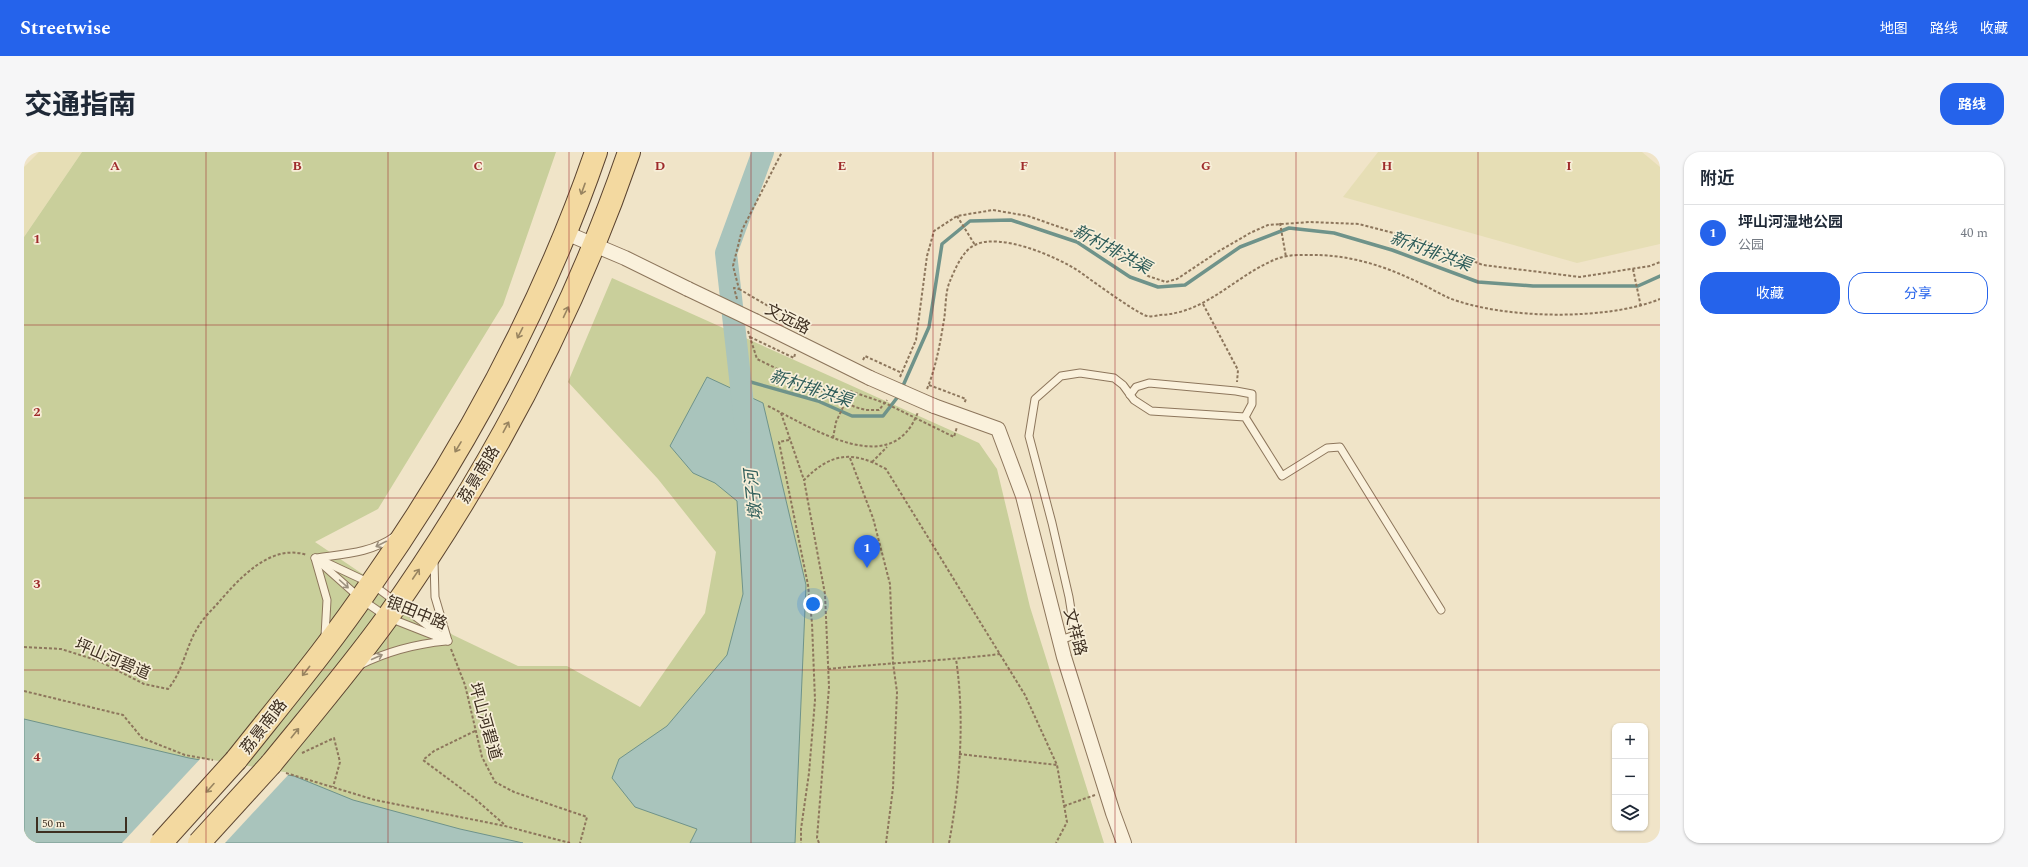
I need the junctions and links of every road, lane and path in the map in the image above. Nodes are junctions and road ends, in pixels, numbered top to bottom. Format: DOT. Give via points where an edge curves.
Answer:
graph roads {
  1 [pos="596,152"];
  2 [pos="629,152"];
  3 [pos="782,152"];
  4 [pos="957,216"];
  5 [pos="1280,223"];
  6 [pos="566,233"];
  7 [pos="595,244"];
  8 [pos="975,245"];
  9 [pos="1286,257"];
  10 [pos="1660,262"];
  11 [pos="1633,269"];
  12 [pos="739,289"];
  13 [pos="1660,299"];
  14 [pos="738,302"];
  15 [pos="1203,304"];
  16 [pos="1641,307"];
  17 [pos="776,319"];
  18 [pos="751,325"];
  19 [pos="750,337"];
  20 [pos="795,353"];
  21 [pos="863,360"];
  22 [pos="902,373"];
  23 [pos="898,379"];
  24 [pos="929,385"];
  25 [pos="850,391"];
  26 [pos="1236,391"];
  27 [pos="926,392"];
  28 [pos="1130,395"];
  29 [pos="889,397"];
  30 [pos="845,403"];
  31 [pos="885,403"];
  32 [pos="964,404"];
  33 [pos="768,406"];
  34 [pos="928,406"];
  35 [pos="781,412"];
  36 [pos="1245,418"];
  37 [pos="916,419"];
  38 [pos="957,427"];
  39 [pos="998,429"];
  40 [pos="833,438"];
  41 [pos="789,440"];
  42 [pos="887,446"];
  43 [pos="850,458"];
  44 [pos="872,462"];
  45 [pos="804,480"];
  46 [pos="413,522"];
  47 [pos="434,546"];
  48 [pos="315,558"];
  49 [pos="366,592"];
  50 [pos="392,609"];
  51 [pos="1441,610"];
  52 [pos="1060,640"];
  53 [pos="448,641"];
  54 [pos="24,647"];
  55 [pos="322,650"];
  56 [pos="1000,654"];
  57 [pos="956,659"];
  58 [pos="893,663"];
  59 [pos="828,669"];
  60 [pos="343,674"];
  61 [pos="24,691"];
  62 [pos="475,731"];
  63 [pos="959,754"];
  64 [pos="296,755"];
  65 [pos="226,760"];
  66 [pos="1057,765"];
  67 [pos="275,768"];
  68 [pos="333,787"];
  69 [pos="1106,791"];
  70 [pos="1064,806"];
  71 [pos="506,826"];
  72 [pos="161,843"];
  73 [pos="199,843"];
  74 [pos="570,843"];
  75 [pos="580,843"];
  76 [pos="801,843"];
  77 [pos="819,843"];
  78 [pos="886,843"];
  79 [pos="949,843"];
  80 [pos="1056,843"];
  81 [pos="1124,843"];
  1 -- 6 [label="main road, 荔景南路, one-way"];
  2 -- 7 [label="main road, 荔景南路"];
  3 -- 12 [label="path" via="742,230 733,266"];
  4 -- 5 [label="path" via="992,210 1028,216 1088,237 1113,250 1148,276 1166,282 1177,279 1250,233"];
  4 -- 8 [label="path"];
  4 -- 22 [label="path" via="934,231 927,256 916,340"];
  5 -- 9 [label="path"];
  5 -- 11 [label="path" via="1359,224 1417,239 1483,265 1580,277"];
  6 -- 7 [label="street, 文远路"];
  6 -- 46 [label="main road, 荔景南路, one-way" via="536,302 476,417"];
  7 -- 18 [label="street, 文远路, bridge" via="688,289"];
  47 -- 7 [label="main road, 荔景南路, one-way" via="503,433 564,316"];
  8 -- 15 [label="path" via="987,241 1010,244 1048,255 1077,270 1147,316 1177,314"];
  8 -- 24 [label="path" via="967,250 949,282 942,335"];
  9 -- 15 [label="path" via="1256,269"];
  9 -- 16 [label="path" via="1320,255 1364,261 1408,277 1450,298 1491,309 1542,314 1593,313"];
  10 -- 11 [label="path"];
  11 -- 16 [label="path"];
  12 -- 14 [label="path" via="734,288"];
  12 -- 17 [label="path" via="777,311"];
  13 -- 16 [label="path"];
  15 -- 26 [label="path" via="1238,370"];
  18 -- 19 [label="path"];
  18 -- 34 [label="street, 文远路, bridge"];
  19 -- 20 [label="path" via="794,358"];
  19 -- 30 [label="path" via="757,359"];
  21 -- 22 [label="path" via="865,356"];
  22 -- 23 [label="path"];
  24 -- 27 [label="path"];
  24 -- 32 [label="path" via="966,399"];
  25 -- 31 [label="path"];
  26 -- 28 [label="lane" via="1148,383 1136,387"];
  26 -- 36 [label="lane" via="1252,394 1252,404"];
  28 -- 36 [label="lane" via="1151,411"];
  28 -- 52 [label="lane" via="1114,378 1080,373 1062,376 1035,400 1029,436 1052,523 1075,635"];
  29 -- 31 [label="path"];
  30 -- 31 [label="path" via="866,410 879,410"];
  30 -- 40 [label="path" via="836,422"];
  31 -- 37 [label="path"];
  33 -- 35 [label="path"];
  34 -- 37 [label="path"];
  34 -- 39 [label="street, 文远路"];
  35 -- 40 [label="path"];
  35 -- 41 [label="path"];
  36 -- 51 [label="lane" via="1282,476 1327,448 1340,447"];
  37 -- 38 [label="path" via="954,437"];
  37 -- 42 [label="path" via="901,436"];
  39 -- 52 [label="street, 文祥路" via="1023,496"];
  40 -- 42 [label="path" via="850,445"];
  41 -- 45 [label="path"];
  41 -- 76 [label="path" via="779,442 808,585 815,700"];
  42 -- 44 [label="path"];
  43 -- 44 [label="path" via="868,459"];
  43 -- 45 [label="path" via="839,457 818,466"];
  43 -- 58 [label="path" via="873,518 890,584"];
  44 -- 56 [label="path" via="886,469"];
  45 -- 59 [label="path" via="825,594"];
  46 -- 48 [label="lane, one-way" via="391,539 364,551"];
  46 -- 49 [label="main road, 荔景南路"];
  50 -- 47 [label="main road, 荔景南路, one-way"];
  47 -- 53 [label="lane" via="435,597"];
  48 -- 49 [label="lane, 银田中路"];
  48 -- 49 [label="lane, 银田中路, one-way"];
  48 -- 54 [label="path, 坪山河碧道" via="300,553 274,555 243,575 200,624 176,680 168,689 144,684 99,661 61,649"];
  48 -- 55 [label="lane" via="327,600"];
  49 -- 50 [label="lane, 银田中路"];
  49 -- 50 [label="lane, 银田中路"];
  49 -- 55 [label="main road, 荔景南路"];
  50 -- 53 [label="lane, 银田中路"];
  50 -- 53 [label="lane, 银田中路"];
  50 -- 60 [label="main road, 荔景南路"];
  52 -- 69 [label="street, 文祥路"];
  60 -- 53 [label="lane, one-way" via="386,653 423,643"];
  53 -- 62 [label="path, 坪山河碧道" via="465,685"];
  55 -- 65 [label="main road, 荔景南路, one-way"];
  56 -- 57 [label="path"];
  56 -- 66 [label="path" via="1025,695"];
  57 -- 58 [label="path"];
  57 -- 63 [label="path" via="961,692"];
  58 -- 59 [label="path"];
  58 -- 78 [label="path" via="897,692 893,788"];
  59 -- 77 [label="path" via="829,687 817,838"];
  67 -- 60 [label="main road, 荔景南路, one-way"];
  61 -- 65 [label="path" via="123,715 142,738 185,755"];
  62 -- 71 [label="path" via="434,751 423,760"];
  62 -- 75 [label="path, 坪山河碧道" via="482,757 495,782 514,792 587,817"];
  63 -- 66 [label="path"];
  63 -- 79 [label="path"];
  64 -- 68 [label="path" via="334,738 340,762"];
  65 -- 72 [label="main road, 荔景南路, one-way, bridge"];
  66 -- 70 [label="path"];
  67 -- 68 [label="path"];
  67 -- 73 [label="main road, 荔景南路, bridge"];
  68 -- 71 [label="path" via="375,800"];
  69 -- 70 [label="path"];
  69 -- 81 [label="street, 文祥路"];
  70 -- 80 [label="path" via="1067,822"];
  71 -- 74 [label="path"];
}
